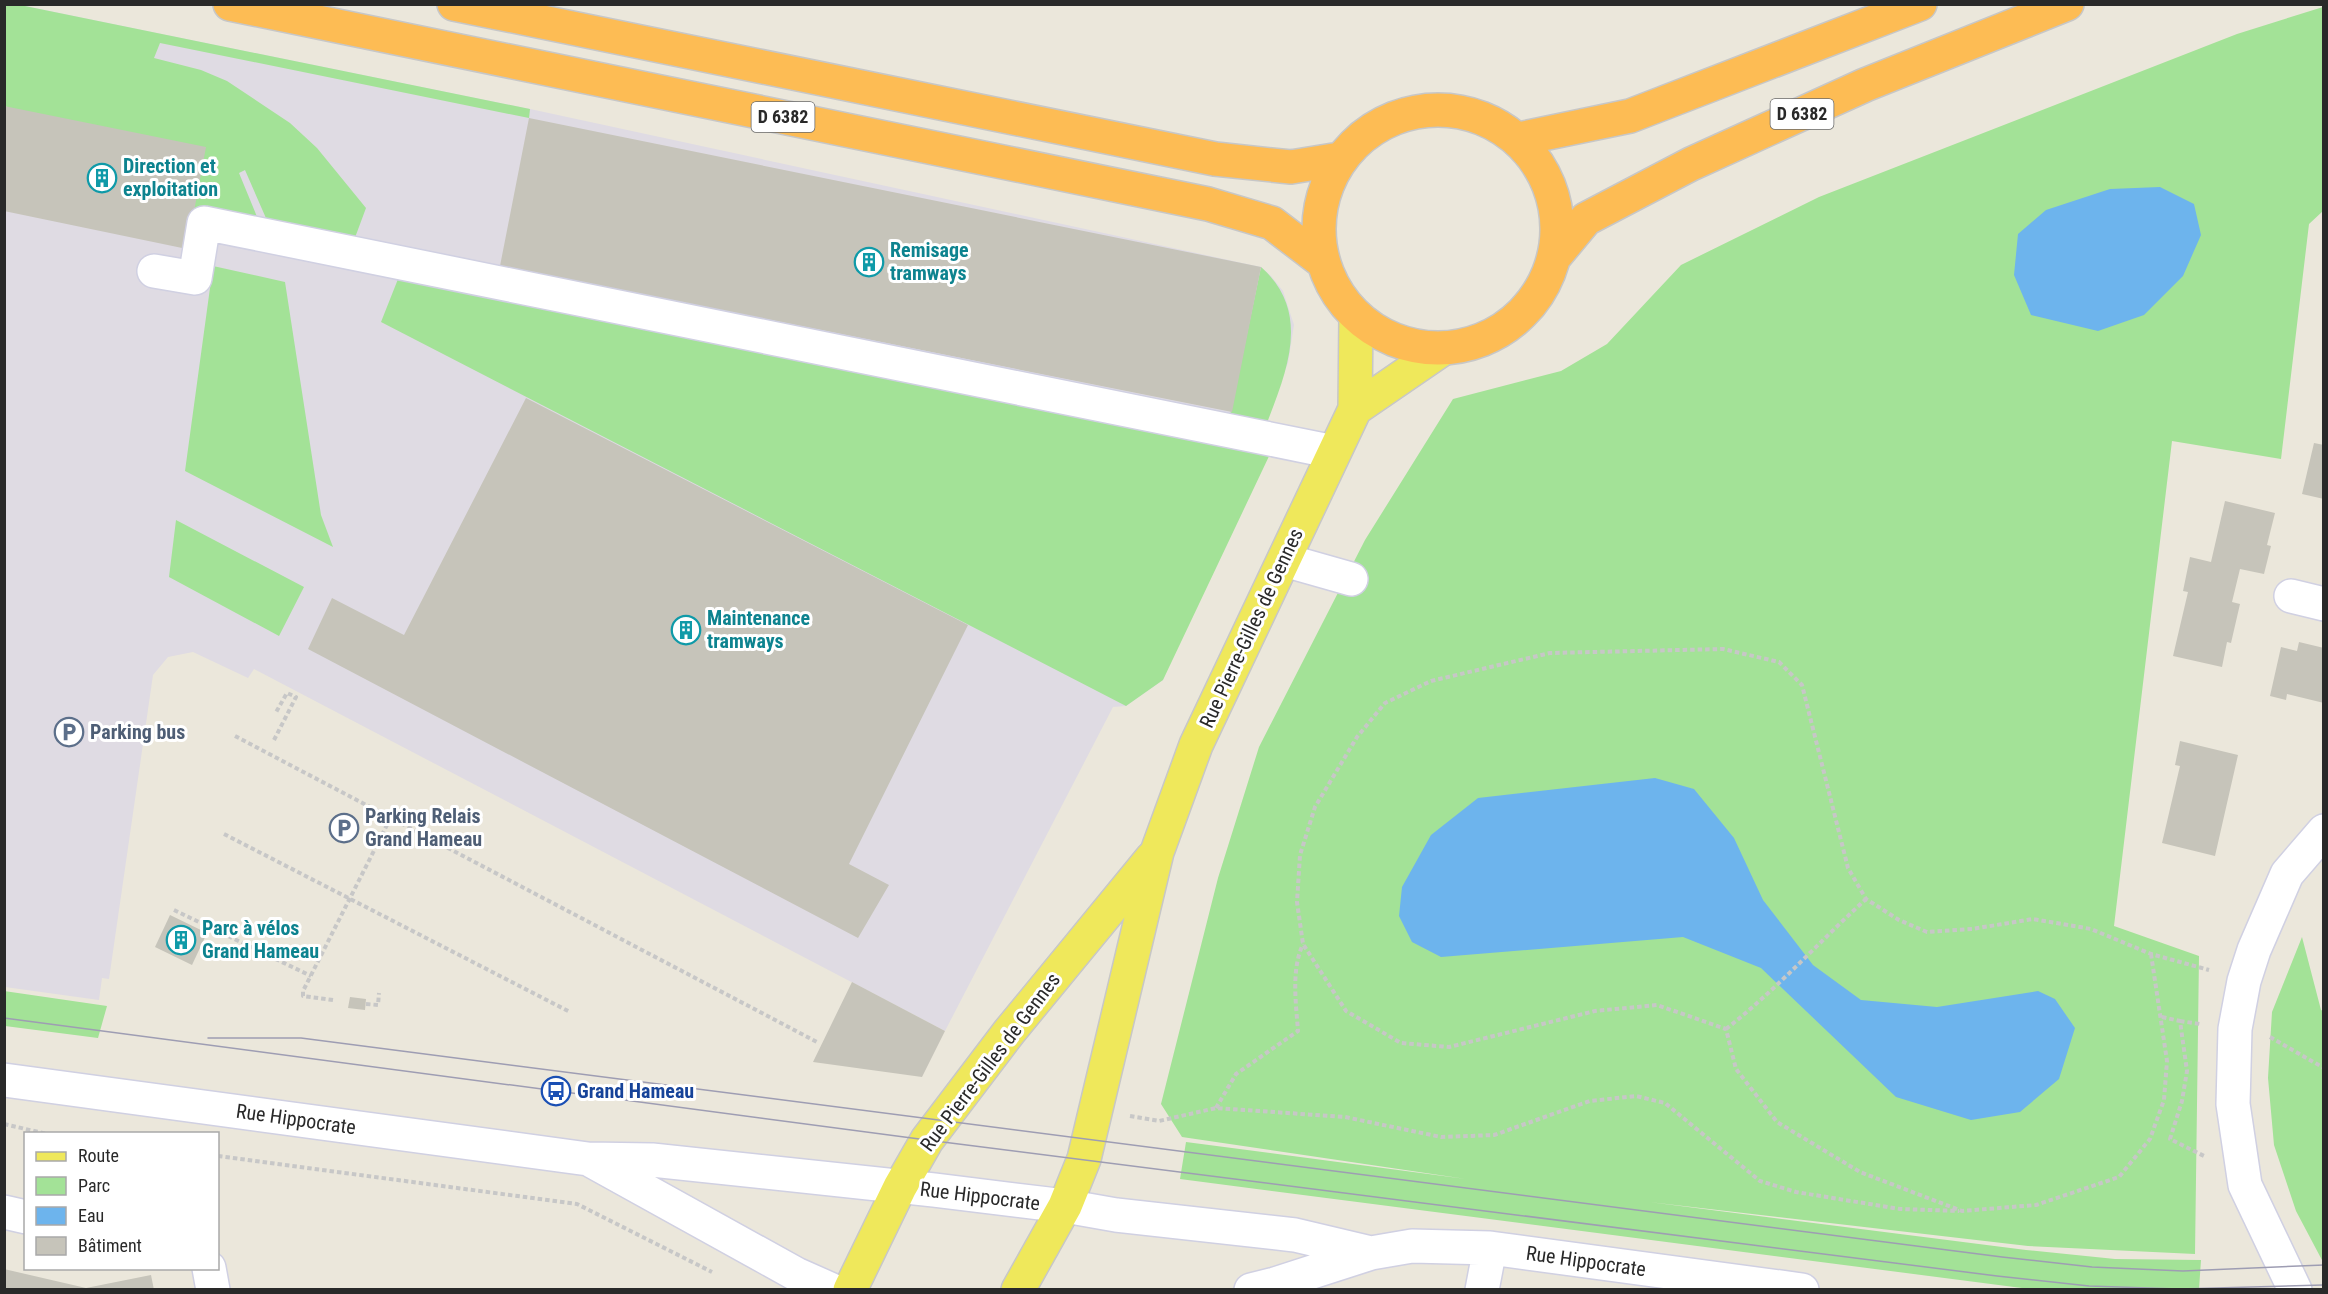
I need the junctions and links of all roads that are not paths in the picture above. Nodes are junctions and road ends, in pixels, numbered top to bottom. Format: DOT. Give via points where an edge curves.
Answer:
graph roads {
  1 [pos="230,4"];
  2 [pos="454,4"];
  3 [pos="1920,4"];
  4 [pos="2067,4"];
  5 [pos="1519,139"];
  6 [pos="1340,159"];
  7 [pos="1556,255"];
  8 [pos="1323,262"];
  9 [pos="154,271"];
  10 [pos="1356,316"];
  11 [pos="1444,348"];
  12 [pos="1355,409"];
  13 [pos="1334,452"];
  14 [pos="1284,560"];
  15 [pos="1351,579"];
  16 [pos="2291,596"];
  17 [pos="2324,604"];
  18 [pos="2324,831"];
  19 [pos="1157,852"];
  20 [pos="4,1080"];
  21 [pos="588,1159"];
  22 [pos="900,1186"];
  23 [pos="1065,1206"];
  24 [pos="4,1212"];
  25 [pos="24,1217"];
  26 [pos="1490,1248"];
  27 [pos="1371,1253"];
  28 [pos="209,1270"];
  29 [pos="213,1290"];
  30 [pos="832,1290"];
  31 [pos="850,1290"];
  32 [pos="1018,1290"];
  33 [pos="1251,1290"];
  34 [pos="1482,1290"];
  35 [pos="1802,1290"];
  36 [pos="2295,1290"];
  1 -- 8 [label="highway, D 6382" via="1208,204 1272,224"];
  2 -- 6 [label="highway, D 6382" via="1215,159 1290,167"];
  3 -- 5 [label="highway" via="1630,116"];
  4 -- 7 [label="highway, D 6382" via="1865,85 1692,165 1586,219"];
  5 -- 6 [label="highway" via="1491,120 1459,111 1425,110 1392,118 1364,135"];
  5 -- 7 [label="highway" via="1540,163 1553,191 1559,223"];
  6 -- 8 [label="highway" via="1324,191 1318,226"];
  7 -- 11 [label="highway" via="1541,291 1516,320 1482,340"];
  8 -- 10 [label="highway" via="1336,291"];
  9 -- 13 [label="street" via="195,278 204,223"];
  10 -- 11 [label="highway" via="1396,341"];
  10 -- 12 [label="main road, Rue Pierre-Gilles de Gennes"];
  11 -- 12 [label="main road, Rue Pierre-Gilles de Gennes"];
  12 -- 13 [label="main road, Rue Pierre-Gilles de Gennes"];
  13 -- 14 [label="main road, Rue Pierre-Gilles de Gennes"];
  14 -- 15 [label="street"];
  14 -- 19 [label="main road, Rue Pierre-Gilles de Gennes" via="1196,745"];
  16 -- 17 [label="street"];
  18 -- 36 [label="street" via="2286,874 2244,981 2235,1029 2233,1104 2246,1185"];
  19 -- 22 [label="main road, Rue Pierre-Gilles de Gennes" via="1009,1032 927,1140"];
  19 -- 23 [label="main road, Rue Pierre-Gilles de Gennes" via="1084,1159"];
  20 -- 21 [label="street, Rue Hippocrate"];
  21 -- 22 [label="street, Rue Hippocrate" via="652,1160"];
  21 -- 30 [label="street, Rue Hippocrate"];
  22 -- 23 [label="street, Rue Hippocrate"];
  22 -- 31 [label="main road, Rue Pierre-Gilles de Gennes"];
  23 -- 27 [label="street, Rue Hippocrate" via="1295,1235"];
  23 -- 32 [label="main road, Rue Pierre-Gilles de Gennes"];
  24 -- 25 [label="street"];
  26 -- 27 [label="street, Rue Hippocrate" via="1412,1246"];
  26 -- 34 [label="street"];
  26 -- 35 [label="street, Rue Hippocrate"];
  27 -- 33 [label="street, Rue Hippocrate"];
  28 -- 29 [label="street"];
}
